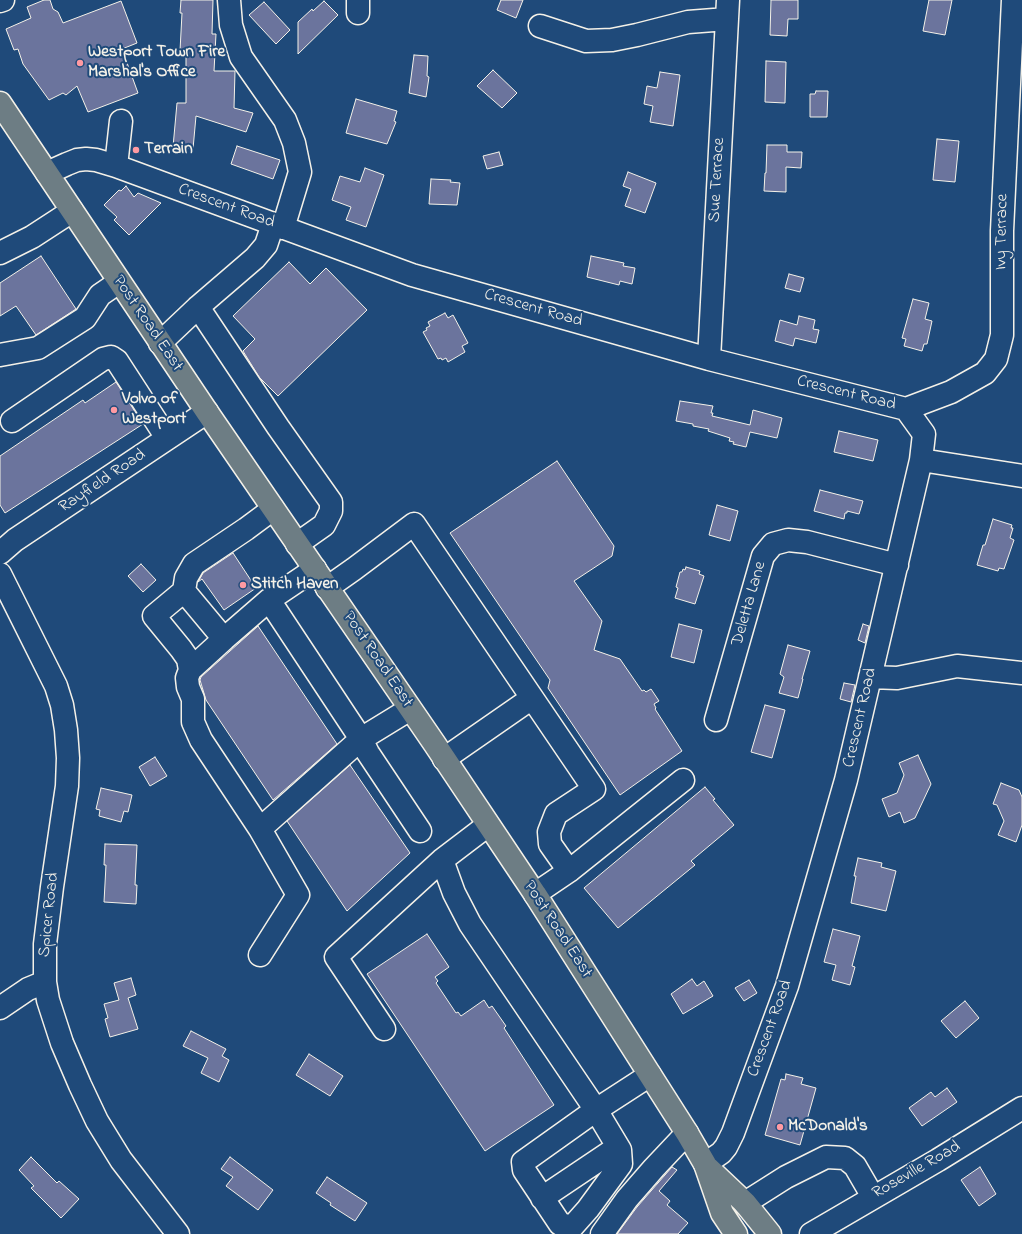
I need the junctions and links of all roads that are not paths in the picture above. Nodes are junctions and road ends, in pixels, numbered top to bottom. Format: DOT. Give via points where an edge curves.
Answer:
graph roads {
  1 [pos="3,0"];
  2 [pos="229,0"];
  3 [pos="1013,0"];
  4 [pos="0,1"];
  5 [pos="727,9"];
  6 [pos="540,26"];
  7 [pos="0,103"];
  8 [pos="121,121"];
  9 [pos="116,166"];
  10 [pos="48,173"];
  11 [pos="72,210"];
  12 [pos="278,226"];
  13 [pos="0,253"];
  14 [pos="119,282"];
  15 [pos="198,307"];
  16 [pos="160,342"];
  17 [pos="0,355"];
  18 [pos="709,359"];
  19 [pos="906,409"];
  20 [pos="207,412"];
  21 [pos="12,421"];
  22 [pos="167,438"];
  23 [pos="921,460"];
  24 [pos="1022,476"];
  25 [pos="273,509"];
  26 [pos="297,544"];
  27 [pos="0,553"];
  28 [pos="897,565"];
  29 [pos="315,569"];
  30 [pos="0,574"];
  31 [pos="327,588"];
  32 [pos="184,591"];
  33 [pos="269,600"];
  34 [pos="224,638"];
  35 [pos="190,670"];
  36 [pos="1022,673"];
  37 [pos="870,677"];
  38 [pos="532,698"];
  39 [pos="410,709"];
  40 [pos="716,720"];
  41 [pos="361,739"];
  42 [pos="444,759"];
  43 [pos="683,780"];
  44 [pos="488,825"];
  45 [pos="260,829"];
  46 [pos="420,830"];
  47 [pos="442,860"];
  48 [pos="569,871"];
  49 [pos="535,894"];
  50 [pos="260,955"];
  51 [pos="44,982"];
  52 [pos="0,1008"];
  53 [pos="384,1029"];
  54 [pos="650,1075"];
  55 [pos="1022,1108"];
  56 [pos="596,1110"];
  57 [pos="687,1133"];
  58 [pos="618,1147"];
  59 [pos="705,1164"];
  60 [pos="873,1197"];
  61 [pos="542,1198"];
  62 [pos="745,1202"];
  63 [pos="576,1230"];
  64 [pos="178,1234"];
  65 [pos="602,1234"];
  66 [pos="736,1234"];
  67 [pos="770,1234"];
  68 [pos="811,1234"];
  1 -- 4 [label="street"];
  2 -- 12 [label="street" via="231,25 241,57 285,120 294,143 300,172"];
  3 -- 19 [label="street, Ivy Terrace" via="1002,231 1001,341 996,359 985,373 951,392"];
  5 -- 6 [label="street" via="688,22 612,40 586,41"];
  5 -- 18 [label="street, Sue Terrace"];
  7 -- 10 [label="main road, Post Road East"];
  8 -- 9 [label="street"];
  9 -- 10 [label="street, Crescent Road" via="86,159"];
  9 -- 12 [label="street, Crescent Road"];
  10 -- 11 [label="main road, Post Road East"];
  11 -- 13 [label="street" via="32,237"];
  11 -- 14 [label="main road, Post Road East"];
  12 -- 15 [label="street" via="255,258"];
  12 -- 18 [label="street, Crescent Road" via="412,275"];
  14 -- 16 [label="main road, Post Road East"];
  14 -- 17 [label="street" via="100,295 85,318 38,348"];
  15 -- 16 [label="street"];
  15 -- 26 [label="street" via="331,502 331,511 324,525"];
  16 -- 20 [label="main road, Post Road East"];
  18 -- 19 [label="street, Crescent Road"];
  19 -- 23 [label="street, Crescent Road" via="924,434"];
  20 -- 22 [label="street, Rayfield Road"];
  20 -- 25 [label="main road, Post Road East"];
  21 -- 22 [label="street" via="104,359 111,357 117,361"];
  22 -- 27 [label="street, Rayfield Road"];
  23 -- 24 [label="street"];
  23 -- 28 [label="street, Crescent Road"];
  25 -- 26 [label="main road, Post Road East"];
  25 -- 32 [label="street" via="194,564 186,578"];
  26 -- 29 [label="main road, Post Road East"];
  28 -- 37 [label="street, Crescent Road"];
  28 -- 40 [label="street, Deletta Lane" via="807,542 788,540 773,544 763,556"];
  29 -- 31 [label="main road, Post Road East"];
  29 -- 33 [label="street"];
  30 -- 51 [label="street, Spicer Road" via="56,686 66,730 68,779 48,910"];
  31 -- 38 [label="street" via="414,524"];
  31 -- 39 [label="main road, Post Road East"];
  32 -- 34 [label="street"];
  32 -- 35 [label="street" via="154,616 188,659"];
  33 -- 34 [label="street"];
  33 -- 41 [label="street"];
  34 -- 35 [label="street"];
  35 -- 45 [label="street" via="187,678 188,687 193,699 193,722 198,734"];
  36 -- 37 [label="street" via="957,666 897,678"];
  37 -- 59 [label="street, Crescent Road" via="846,780 787,986 730,1140 721,1153"];
  38 -- 42 [label="street"];
  38 -- 48 [label="street" via="594,789 556,814 549,832 550,844"];
  39 -- 41 [label="street"];
  39 -- 42 [label="main road, Post Road East"];
  41 -- 45 [label="street"];
  41 -- 46 [label="street" via="368,754"];
  42 -- 44 [label="main road, Post Road East"];
  43 -- 48 [label="street"];
  44 -- 47 [label="street"];
  44 -- 49 [label="main road, Post Road East"];
  45 -- 50 [label="street" via="298,895"];
  47 -- 53 [label="street" via="336,957"];
  47 -- 56 [label="street" via="454,893 470,924"];
  48 -- 49 [label="street"];
  49 -- 54 [label="main road, Post Road East"];
  51 -- 52 [label="street" via="28,989"];
  51 -- 64 [label="street, Spicer Road" via="62,1043 97,1121 121,1160"];
  54 -- 56 [label="street"];
  54 -- 57 [label="main road, Post Road East"];
  55 -- 60 [label="street, Roseville Road"];
  56 -- 58 [label="street"];
  56 -- 61 [label="street" via="523,1162 524,1170"];
  57 -- 59 [label="main road, Post Road East"];
  57 -- 65 [label="street" via="627,1199"];
  58 -- 61 [label="street"];
  58 -- 63 [label="street" via="621,1164"];
  59 -- 62 [label="main road, Post Road East"];
  59 -- 66 [label="main road, Post Road East" via="722,1214"];
  60 -- 62 [label="street" via="855,1166 845,1158 826,1157"];
  60 -- 68 [label="street, Roseville Road"];
  61 -- 63 [label="street" via="560,1224"];
  62 -- 67 [label="main road, Post Road East"];
}
